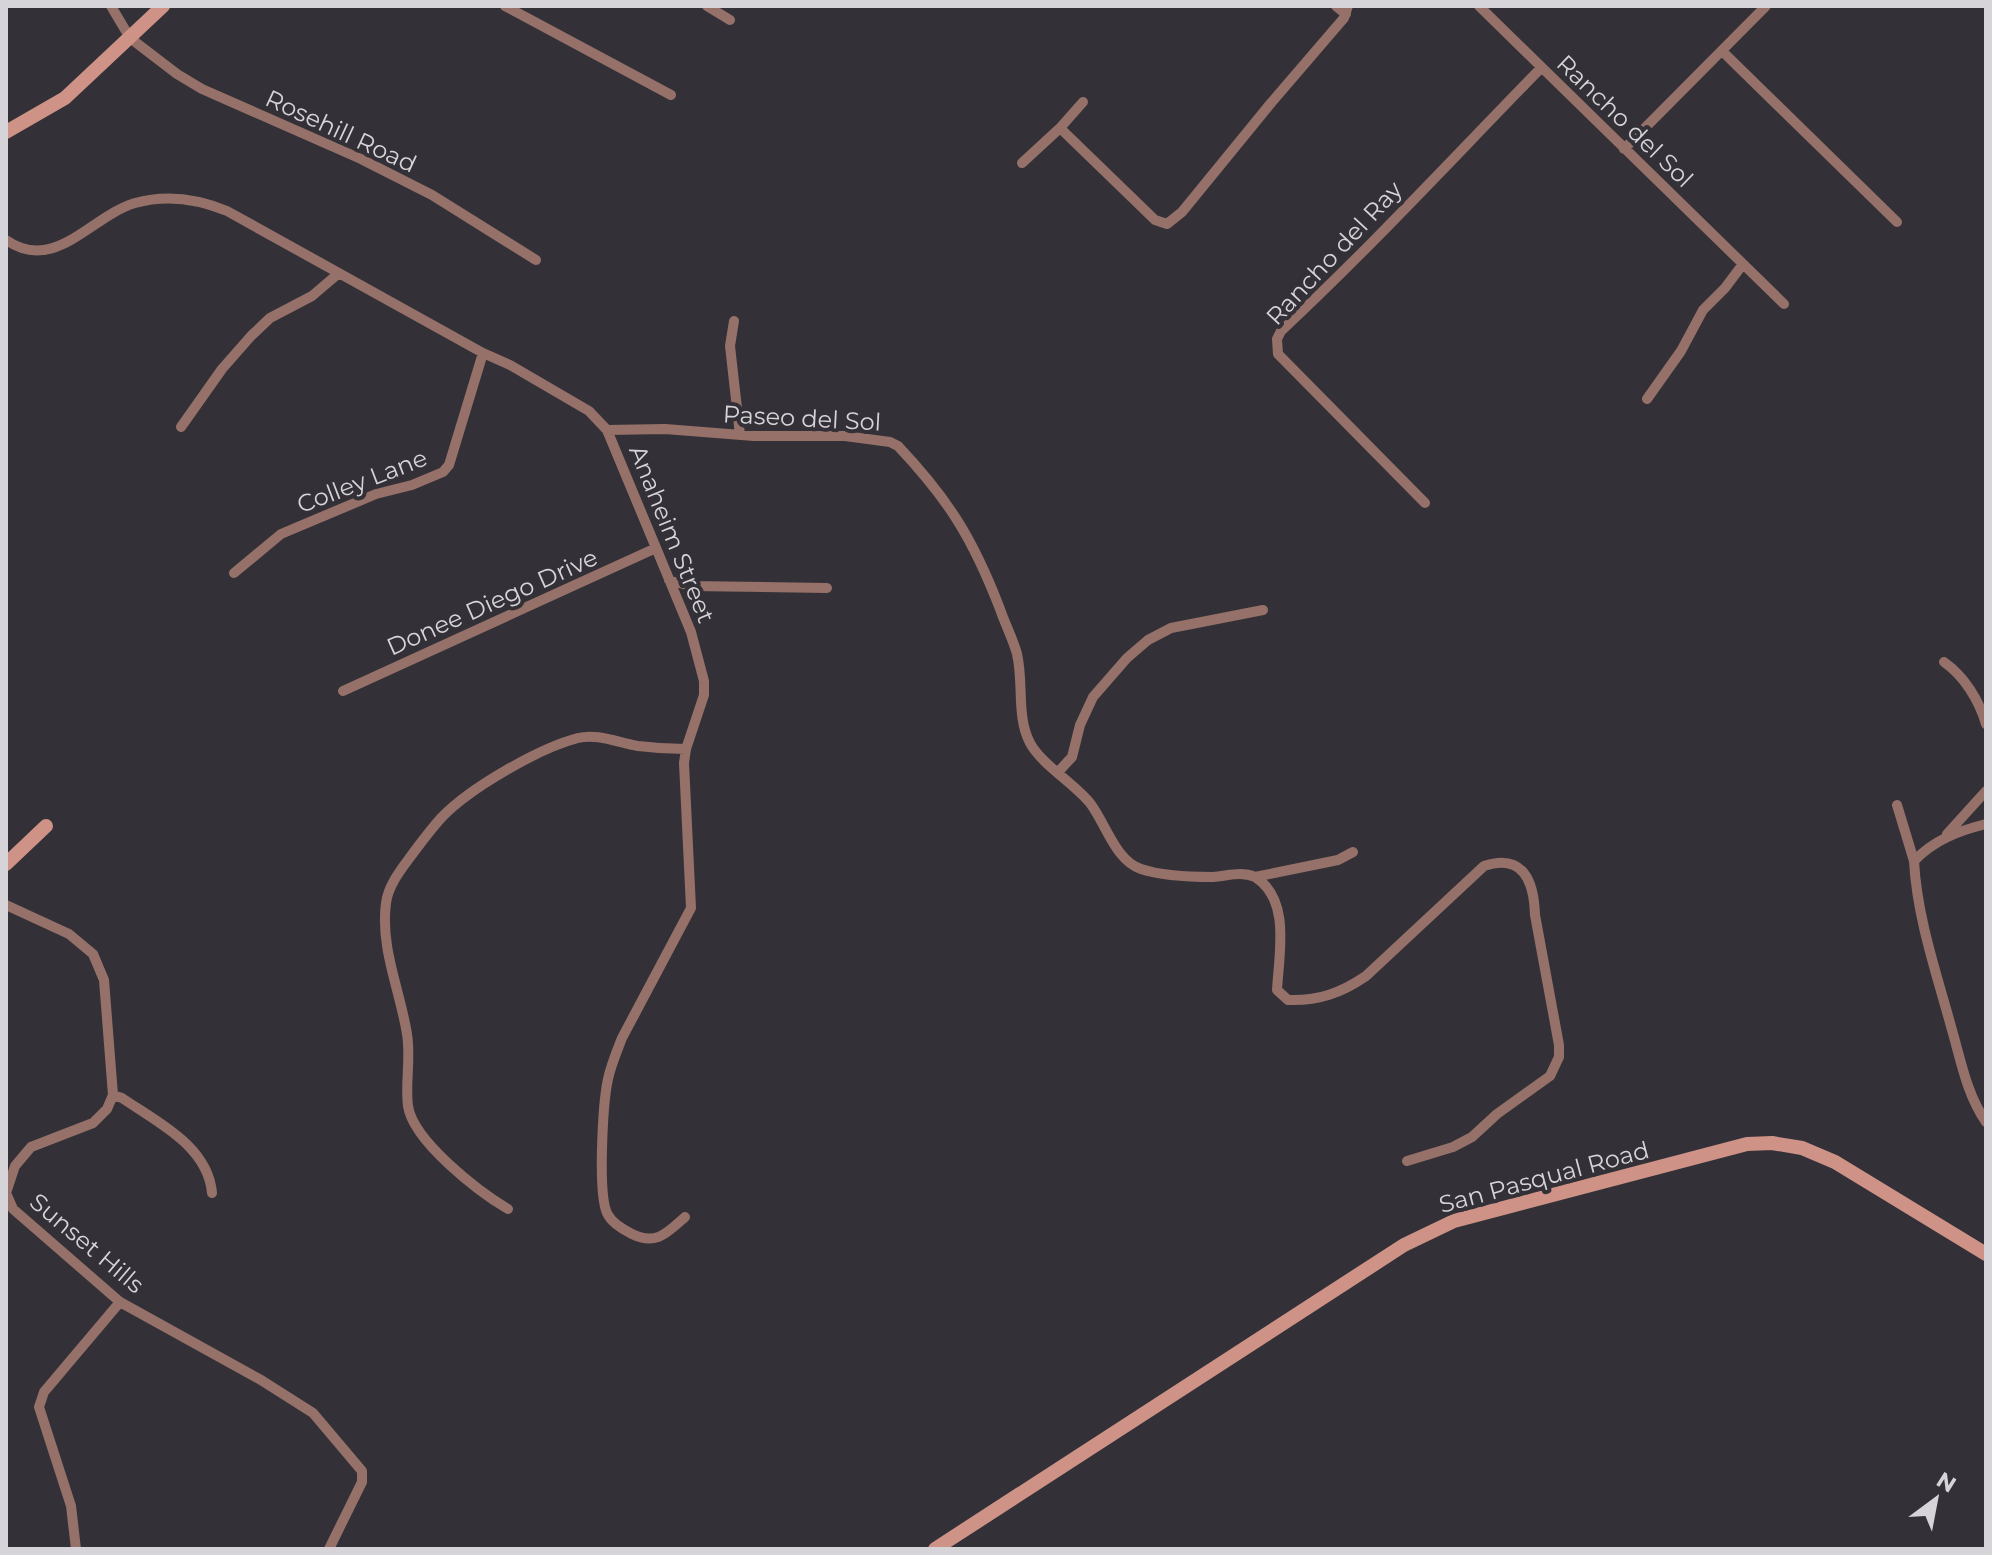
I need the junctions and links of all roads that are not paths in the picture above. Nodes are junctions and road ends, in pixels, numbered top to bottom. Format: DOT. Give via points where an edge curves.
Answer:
graph roads {
  1 [pos="111,6"];
  2 [pos="163,6"];
  3 [pos="505,6"];
  4 [pos="707,6"];
  5 [pos="1336,6"];
  6 [pos="1479,6"];
  7 [pos="1766,6"];
  8 [pos="1347,10"];
  9 [pos="730,20"];
  10 [pos="130,38"];
  11 [pos="1722,51"];
  12 [pos="1541,68"];
  13 [pos="671,95"];
  14 [pos="1083,102"];
  15 [pos="1060,128"];
  16 [pos="6,132"];
  17 [pos="1624,149"];
  18 [pos="1022,163"];
  19 [pos="1897,222"];
  20 [pos="6,240"];
  21 [pos="536,260"];
  22 [pos="1743,264"];
  23 [pos="339,273"];
  24 [pos="1784,304"];
  25 [pos="734,321"];
  26 [pos="483,353"];
  27 [pos="1647,399"];
  28 [pos="181,427"];
  29 [pos="607,430"];
  30 [pos="740,435"];
  31 [pos="1425,503"];
  32 [pos="656,548"];
  33 [pos="234,573"];
  34 [pos="669,580"];
  35 [pos="827,588"];
  36 [pos="1263,610"];
  37 [pos="1944,662"];
  38 [pos="343,691"];
  39 [pos="1986,724"];
  40 [pos="686,749"];
  41 [pos="1059,771"];
  42 [pos="1986,791"];
  43 [pos="1897,805"];
  44 [pos="1986,824"];
  45 [pos="46,826"];
  46 [pos="1942,839"];
  47 [pos="1353,852"];
  48 [pos="1914,861"];
  49 [pos="6,864"];
  50 [pos="1255,877"];
  51 [pos="6,905"];
  52 [pos="113,1095"];
  53 [pos="1986,1122"];
  54 [pos="1407,1161"];
  55 [pos="212,1193"];
  56 [pos="508,1209"];
  57 [pos="10,1210"];
  58 [pos="685,1217"];
  59 [pos="1986,1254"];
  60 [pos="120,1302"];
  61 [pos="76,1549"];
  62 [pos="329,1549"];
  63 [pos="935,1549"];
  1 -- 10 [label="street"];
  2 -- 10 [label="main road"];
  3 -- 13 [label="street"];
  4 -- 9 [label="street"];
  5 -- 8 [label="street"];
  6 -- 12 [label="street, Rancho del Sol"];
  7 -- 11 [label="street"];
  8 -- 15 [label="street" via="1167,224 1155,220"];
  10 -- 16 [label="main road" via="65,98"];
  10 -- 21 [label="street, Rosehill Road" via="202,89 432,195"];
  11 -- 17 [label="street"];
  11 -- 19 [label="street"];
  12 -- 17 [label="street, Rancho del Sol"];
  12 -- 31 [label="street, Rancho del Ray" via="1277,339 1278,354"];
  14 -- 15 [label="street"];
  15 -- 18 [label="street"];
  17 -- 22 [label="street, Rancho del Sol"];
  20 -- 23 [label="street, Anaheim Street" via="33,252 61,247 135,203 183,198 227,211"];
  22 -- 24 [label="street, Rancho del Sol"];
  22 -- 27 [label="street" via="1703,310"];
  23 -- 26 [label="street, Anaheim Street"];
  23 -- 28 [label="street" via="251,336"];
  25 -- 30 [label="street" via="730,346"];
  26 -- 29 [label="street, Anaheim Street" via="589,411"];
  26 -- 33 [label="street, Colley Lane" via="443,472 281,534"];
  29 -- 30 [label="street, Paseo del Sol"];
  29 -- 32 [label="street, Anaheim Street"];
  30 -- 41 [label="street, Paseo del Sol" via="845,436 898,446 943,498 982,563 1016,653 1025,730 1032,747"];
  32 -- 34 [label="street, Anaheim Street"];
  32 -- 38 [label="street, Donee Diego Drive"];
  34 -- 35 [label="street" via="690,586"];
  34 -- 40 [label="street, Anaheim Street" via="704,681"];
  36 -- 41 [label="street" via="1171,628 1148,640 1093,697 1072,757"];
  37 -- 39 [label="street" via="1970,690"];
  40 -- 56 [label="street" via="595,737 531,757 443,816 399,872 388,895 389,958 408,1037 408,1108 457,1173"];
  40 -- 58 [label="street, Anaheim Street" via="691,908 613,1060 601,1181 607,1214 628,1233 660,1239"];
  41 -- 50 [label="street, Paseo del Sol" via="1090,804 1126,861 1140,869"];
  42 -- 46 [label="street"];
  43 -- 48 [label="street"];
  44 -- 46 [label="street"];
  45 -- 49 [label="main road"];
  46 -- 48 [label="street"];
  47 -- 50 [label="street, Paseo del Sol" via="1338,860"];
  48 -- 53 [label="street" via="1933,963 1968,1084"];
  50 -- 54 [label="street" via="1269,890 1279,913 1277,990 1288,1000 1326,997 1347,989 1484,866 1509,861 1527,877 1559,1045 1556,1067 1472,1137"];
  51 -- 52 [label="street" via="69,934 93,954 104,980"];
  52 -- 55 [label="street" via="186,1142 211,1177"];
  52 -- 57 [label="street, Sunset Hills" via="93,1123 31,1147 15,1166 6,1193"];
  57 -- 60 [label="street, Sunset Hills"];
  59 -- 63 [label="main road, San Pasqual Road" via="1835,1162 1772,1143 1747,1144 1454,1221 1404,1245"];
  60 -- 61 [label="street" via="44,1392 39,1407 71,1506"];
  60 -- 62 [label="street, Sunset Hills" via="261,1380 323,1422 362,1471 362,1482"];
}
